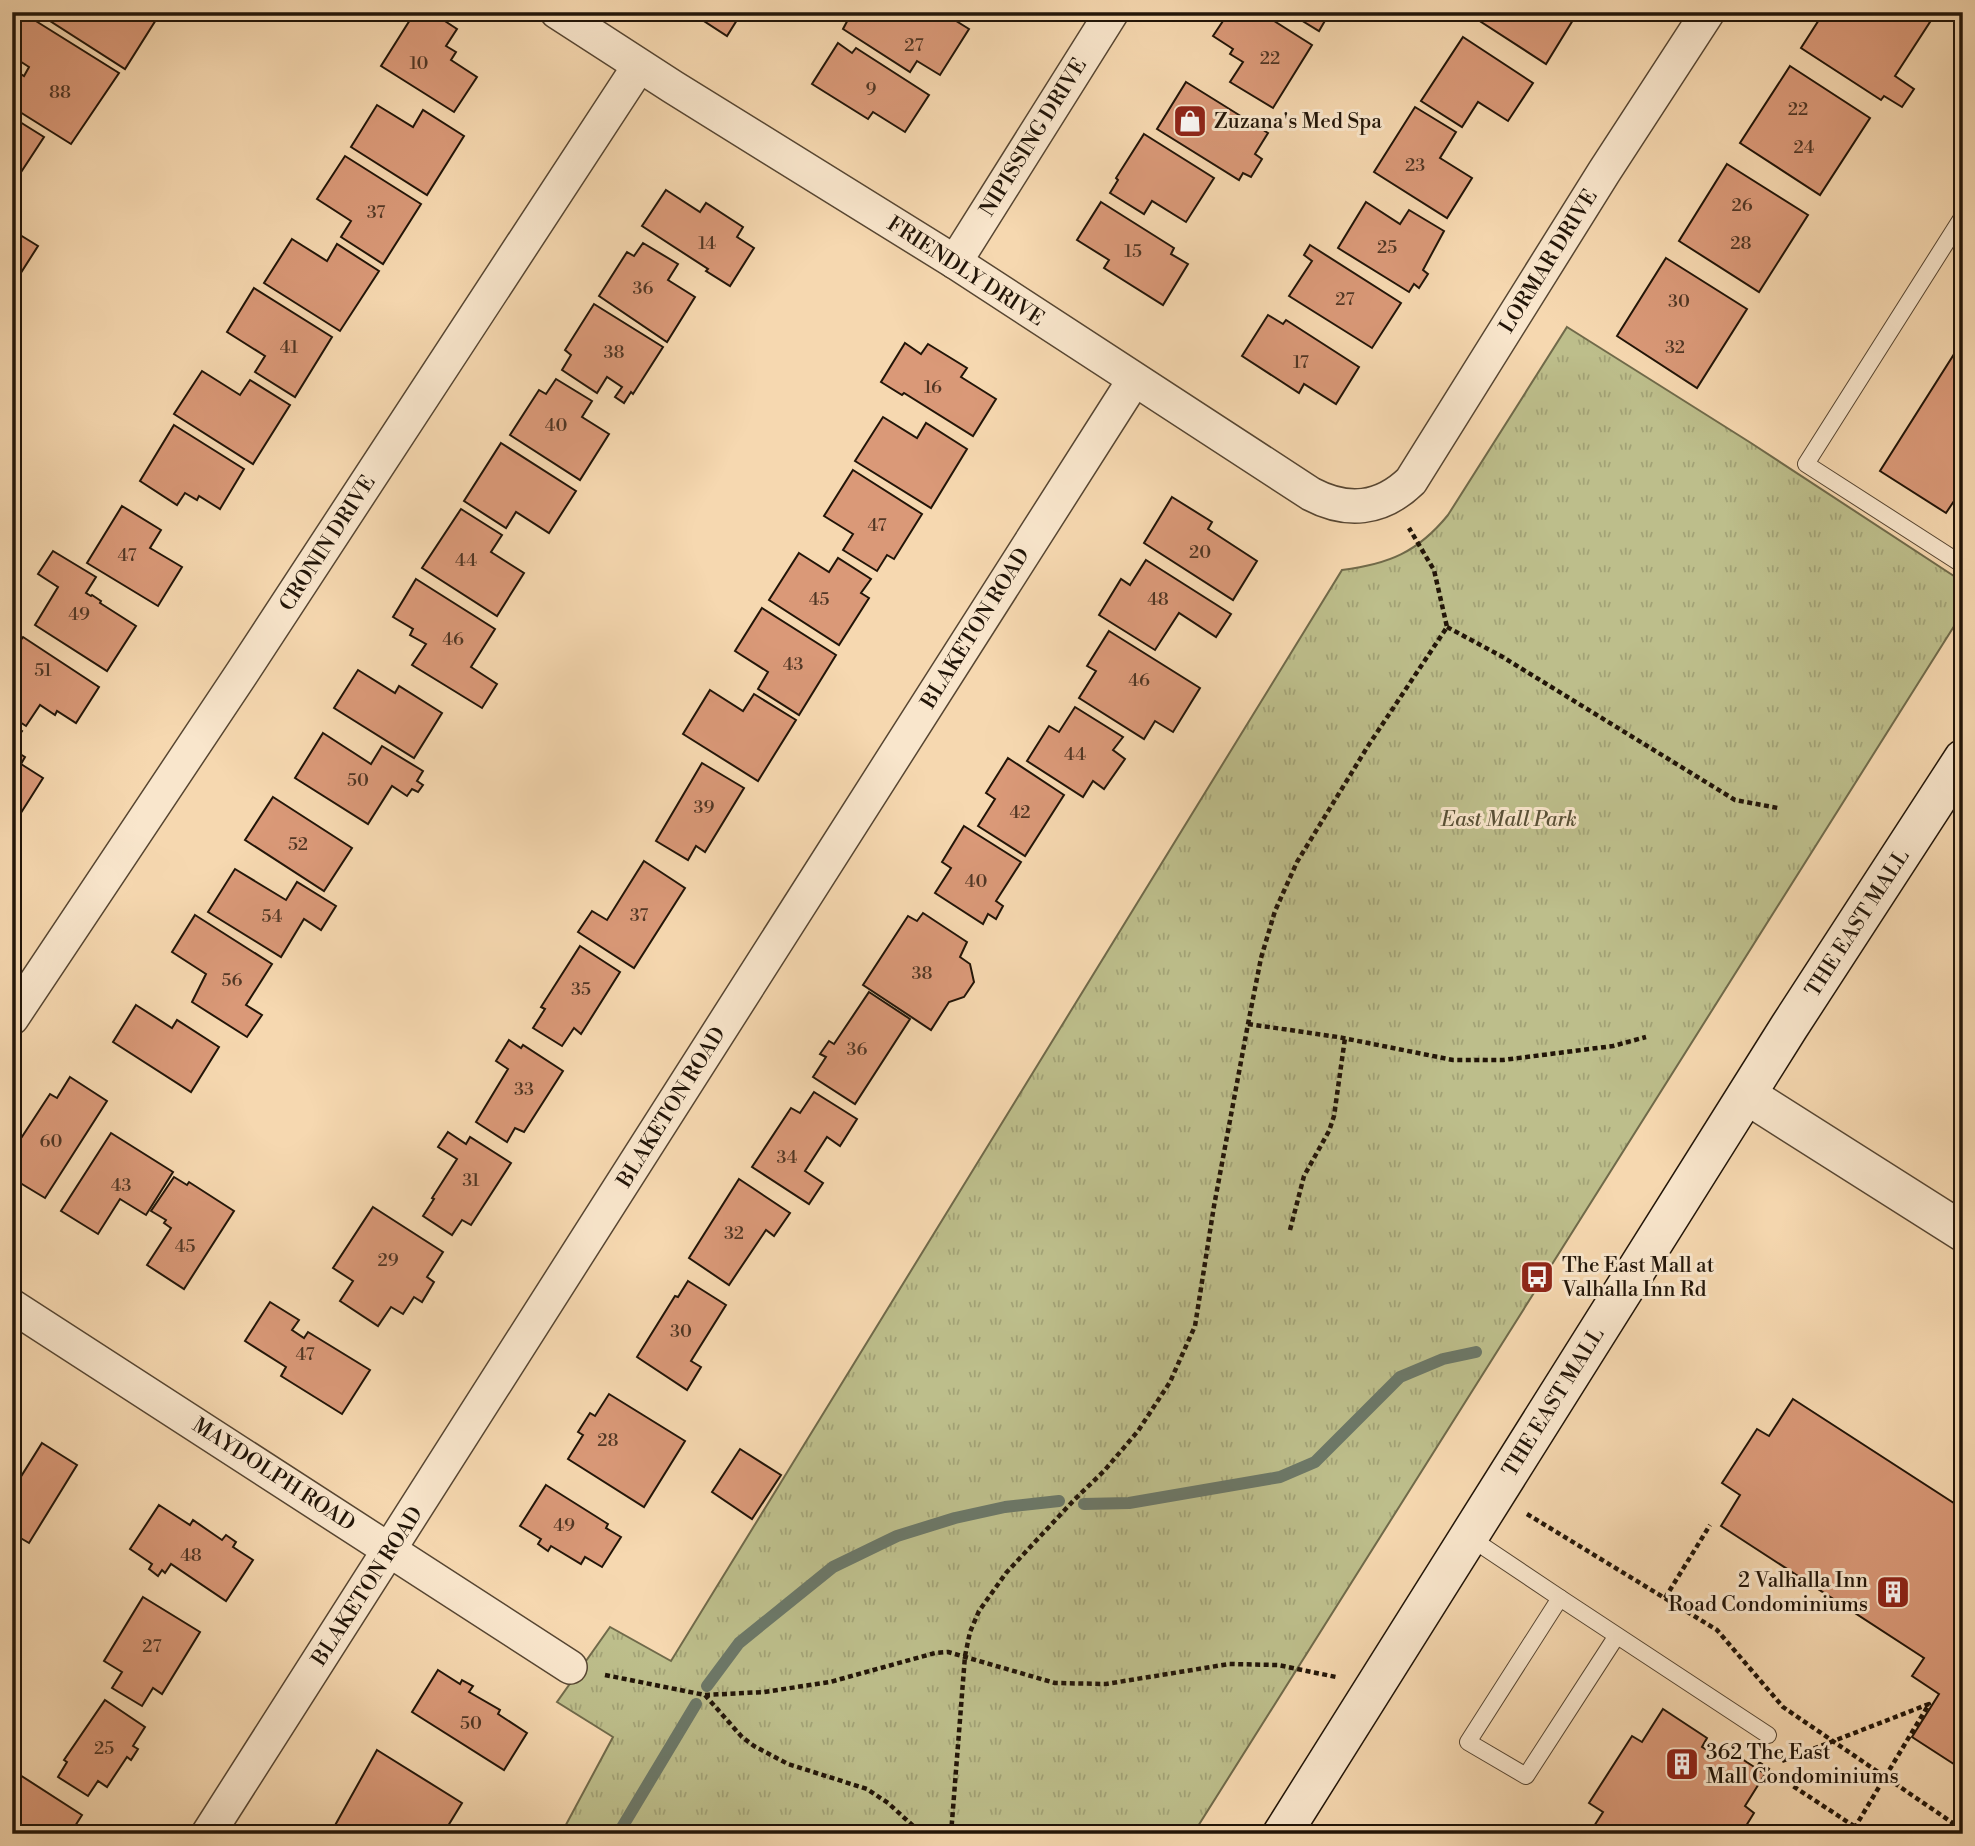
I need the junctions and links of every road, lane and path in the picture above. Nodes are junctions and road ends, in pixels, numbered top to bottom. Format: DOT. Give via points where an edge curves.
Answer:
graph roads {
  1 [pos="557,12"];
  2 [pos="1112,12"];
  3 [pos="1708,12"];
  4 [pos="639,66"];
  5 [pos="1963,216"];
  6 [pos="955,261"];
  7 [pos="1134,380"];
  8 [pos="1386,499"];
  9 [pos="1963,565"];
  10 [pos="1447,627"];
  11 [pos="1963,759"];
  12 [pos="1778,808"];
  13 [pos="12,1018"];
  14 [pos="1248,1024"];
  15 [pos="1646,1037"];
  16 [pos="1345,1038"];
  17 [pos="1747,1094"];
  18 [pos="1290,1230"];
  19 [pos="1963,1232"];
  20 [pos="12,1306"];
  21 [pos="1495,1495"];
  22 [pos="1710,1525"];
  23 [pos="1469,1537"];
  24 [pos="391,1549"];
  25 [pos="1560,1598"];
  26 [pos="1665,1598"];
  27 [pos="1616,1637"];
  28 [pos="965,1656"];
  29 [pos="570,1667"];
  30 [pos="1377,1685"];
  31 [pos="705,1695"];
  32 [pos="1768,1735"];
  33 [pos="1835,1741"];
  34 [pos="1756,1762"];
  35 [pos="1766,1768"];
  36 [pos="1885,1776"];
  37 [pos="1855,1827"];
  38 [pos="1963,1830"];
  39 [pos="208,1834"];
  40 [pos="922,1834"];
  41 [pos="951,1834"];
  42 [pos="1282,1834"];
  43 [pos="1866,1834"];
  1 -- 4 [label="street, FRIENDLY DRIVE"];
  2 -- 6 [label="street, NIPISSING DRIVE"];
  3 -- 8 [label="street, LORMAR DRIVE" via="1411,481"];
  4 -- 6 [label="street, FRIENDLY DRIVE"];
  4 -- 13 [label="street, CRONIN DRIVE"];
  5 -- 9 [label="lane" via="1806,464"];
  6 -- 7 [label="street, FRIENDLY DRIVE"];
  7 -- 8 [label="street, FRIENDLY DRIVE" via="1324,501 1353,506"];
  7 -- 24 [label="street, BLAKETON ROAD"];
  8 -- 10 [label="path" via="1434,570"];
  10 -- 12 [label="path" via="1735,800"];
  10 -- 14 [label="path" via="1297,862 1271,923"];
  11 -- 17 [label="main road, THE EAST MALL"];
  14 -- 16 [label="path"];
  14 -- 28 [label="path" via="1195,1326 1170,1382 1138,1432 1006,1573 979,1611"];
  15 -- 16 [label="path" via="1613,1046 1503,1060 1453,1060"];
  16 -- 18 [label="path" via="1334,1116 1304,1177"];
  17 -- 19 [label="main road"];
  17 -- 21 [label="main road, THE EAST MALL"];
  20 -- 24 [label="street, MAYDOLPH ROAD"];
  21 -- 23 [label="main road, THE EAST MALL"];
  21 -- 26 [label="path"];
  22 -- 26 [label="path"];
  23 -- 25 [label="lane"];
  23 -- 30 [label="main road, THE EAST MALL"];
  24 -- 29 [label="street, MAYDOLPH ROAD"];
  24 -- 39 [label="street, BLAKETON ROAD"];
  25 -- 27 [label="lane"];
  25 -- 27 [label="lane" via="1468,1742 1526,1776"];
  26 -- 33 [label="path" via="1717,1630 1783,1707"];
  27 -- 32 [label="lane"];
  28 -- 30 [label="path" via="1055,1683 1107,1684 1228,1664 1278,1665"];
  28 -- 31 [label="path" via="935,1653 830,1682"];
  28 -- 41 [label="path"];
  29 -- 31 [label="path"];
  30 -- 42 [label="main road, THE EAST MALL"];
  31 -- 40 [label="path" via="742,1737 764,1752 788,1765 867,1789"];
  33 -- 35 [label="path"];
  33 -- 36 [label="path"];
  33 -- 36 [label="path" via="1929,1704"];
  34 -- 35 [label="path"];
  35 -- 37 [label="path"];
  36 -- 37 [label="path"];
  36 -- 38 [label="path"];
  37 -- 43 [label="path"];
}
